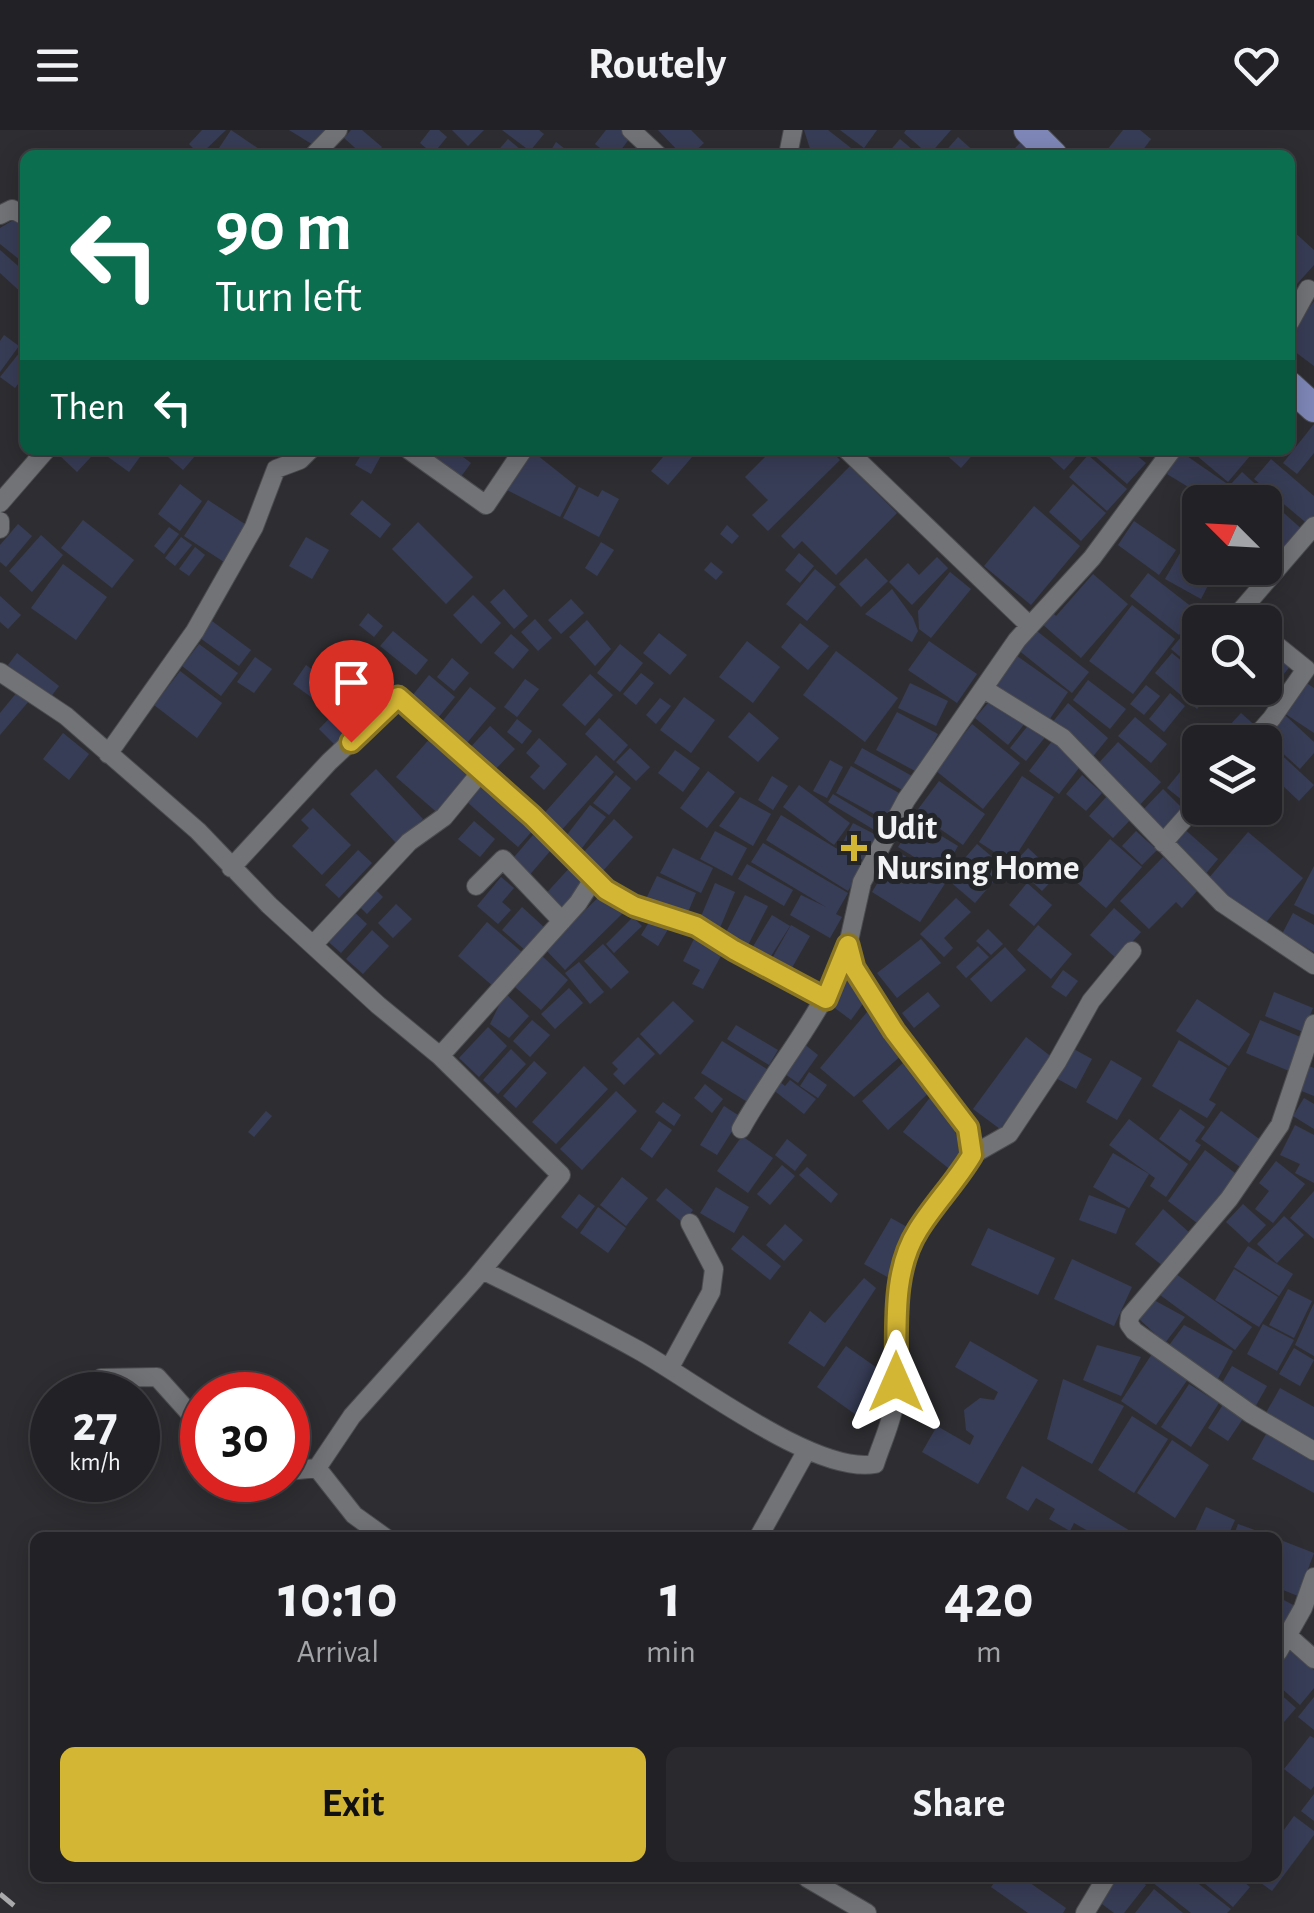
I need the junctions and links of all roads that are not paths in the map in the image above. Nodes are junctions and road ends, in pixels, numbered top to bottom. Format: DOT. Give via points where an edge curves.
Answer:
graph roads {
  1 [pos="338,130"];
  2 [pos="631,130"];
  3 [pos="1028,130"];
  4 [pos="319,150"];
  5 [pos="653,150"];
  6 [pos="1048,150"];
  7 [pos="1308,289"];
  8 [pos="1295,313"];
  9 [pos="1295,391"];
  10 [pos="1314,408"];
  11 [pos="42,455"];
  12 [pos="305,455"];
  13 [pos="416,455"];
  14 [pos="520,455"];
  15 [pos="852,455"];
  16 [pos="1168,455"];
  17 [pos="0,503"];
  18 [pos="1314,526"];
  19 [pos="1246,605"];
  20 [pos="1030,626"];
  21 [pos="1282,650"];
  22 [pos="0,672"];
  23 [pos="984,690"];
  24 [pos="1282,704"];
  25 [pos="1281,705"];
  26 [pos="1266,725"];
  27 [pos="108,754"];
  28 [pos="482,772"];
  29 [pos="1182,820"];
  30 [pos="1163,842"];
  31 [pos="231,868"];
  32 [pos="594,878"];
  33 [pos="476,886"];
  34 [pos="562,921"];
  35 [pos="313,945"];
  36 [pos="848,945"];
  37 [pos="1132,951"];
  38 [pos="1314,965"];
  39 [pos="826,999"];
  40 [pos="1314,1024"];
  41 [pos="1310,1053"];
  42 [pos="440,1056"];
  43 [pos="740,1129"];
  44 [pos="972,1155"];
  45 [pos="690,1223"];
  46 [pos="482,1270"];
  47 [pos="669,1369"];
  48 [pos="160,1380"];
  49 [pos="180,1403"];
  50 [pos="807,1450"];
  51 [pos="1314,1451"];
  52 [pos="318,1468"];
  53 [pos="310,1469"];
  54 [pos="378,1532"];
  55 [pos="761,1532"];
  56 [pos="1314,1577"];
  57 [pos="1287,1635"];
  58 [pos="1282,1644"];
  59 [pos="1314,1659"];
  60 [pos="814,1882"];
  61 [pos="1104,1882"];
  62 [pos="867,1913"];
  63 [pos="1085,1913"];
  1 -- 4 [label="street"];
  2 -- 5 [label="street"];
  3 -- 6 [label="main road"];
  7 -- 8 [label="street"];
  9 -- 10 [label="main road"];
  11 -- 17 [label="street"];
  12 -- 27 [label="street" via="276,469 254,527 196,631"];
  13 -- 14 [label="street" via="486,505"];
  15 -- 20 [label="street"];
  16 -- 20 [label="street" via="1092,558"];
  18 -- 19 [label="street"];
  20 -- 23 [label="street"];
  21 -- 24 [label="street" via="1306,669"];
  22 -- 27 [label="street"];
  23 -- 30 [label="street" via="1063,738"];
  23 -- 36 [label="street" via="906,800 862,882"];
  25 -- 26 [label="street"];
  27 -- 31 [label="street"];
  28 -- 31 [label="street" via="398,697"];
  28 -- 32 [label="street"];
  28 -- 35 [label="street"];
  29 -- 30 [label="street"];
  30 -- 38 [label="street" via="1222,904"];
  31 -- 35 [label="street"];
  32 -- 34 [label="street"];
  32 -- 39 [label="street" via="634,906 696,926"];
  33 -- 34 [label="street" via="504,859"];
  34 -- 42 [label="street"];
  35 -- 42 [label="street"];
  36 -- 39 [label="street"];
  36 -- 44 [label="street" via="854,968 894,1031 968,1128"];
  37 -- 44 [label="street" via="1091,1001 1009,1134"];
  39 -- 43 [label="street"];
  40 -- 41 [label="street"];
  41 -- 51 [label="street" via="1280,1125 1129,1324 1251,1414"];
  42 -- 46 [label="street" via="561,1175"];
  44 -- 50 [label="street" via="916,1232 903,1270 894,1406 875,1464 858,1467"];
  45 -- 47 [label="street" via="714,1269 712,1292"];
  46 -- 47 [label="street"];
  46 -- 52 [label="street" via="352,1416"];
  47 -- 50 [label="street"];
  48 -- 49 [label="street"];
  50 -- 55 [label="street"];
  52 -- 53 [label="street"];
  52 -- 54 [label="street" via="354,1515"];
  56 -- 57 [label="street"];
  57 -- 58 [label="street"];
  57 -- 59 [label="street"];
  60 -- 62 [label="street"];
  61 -- 63 [label="street"];
}
